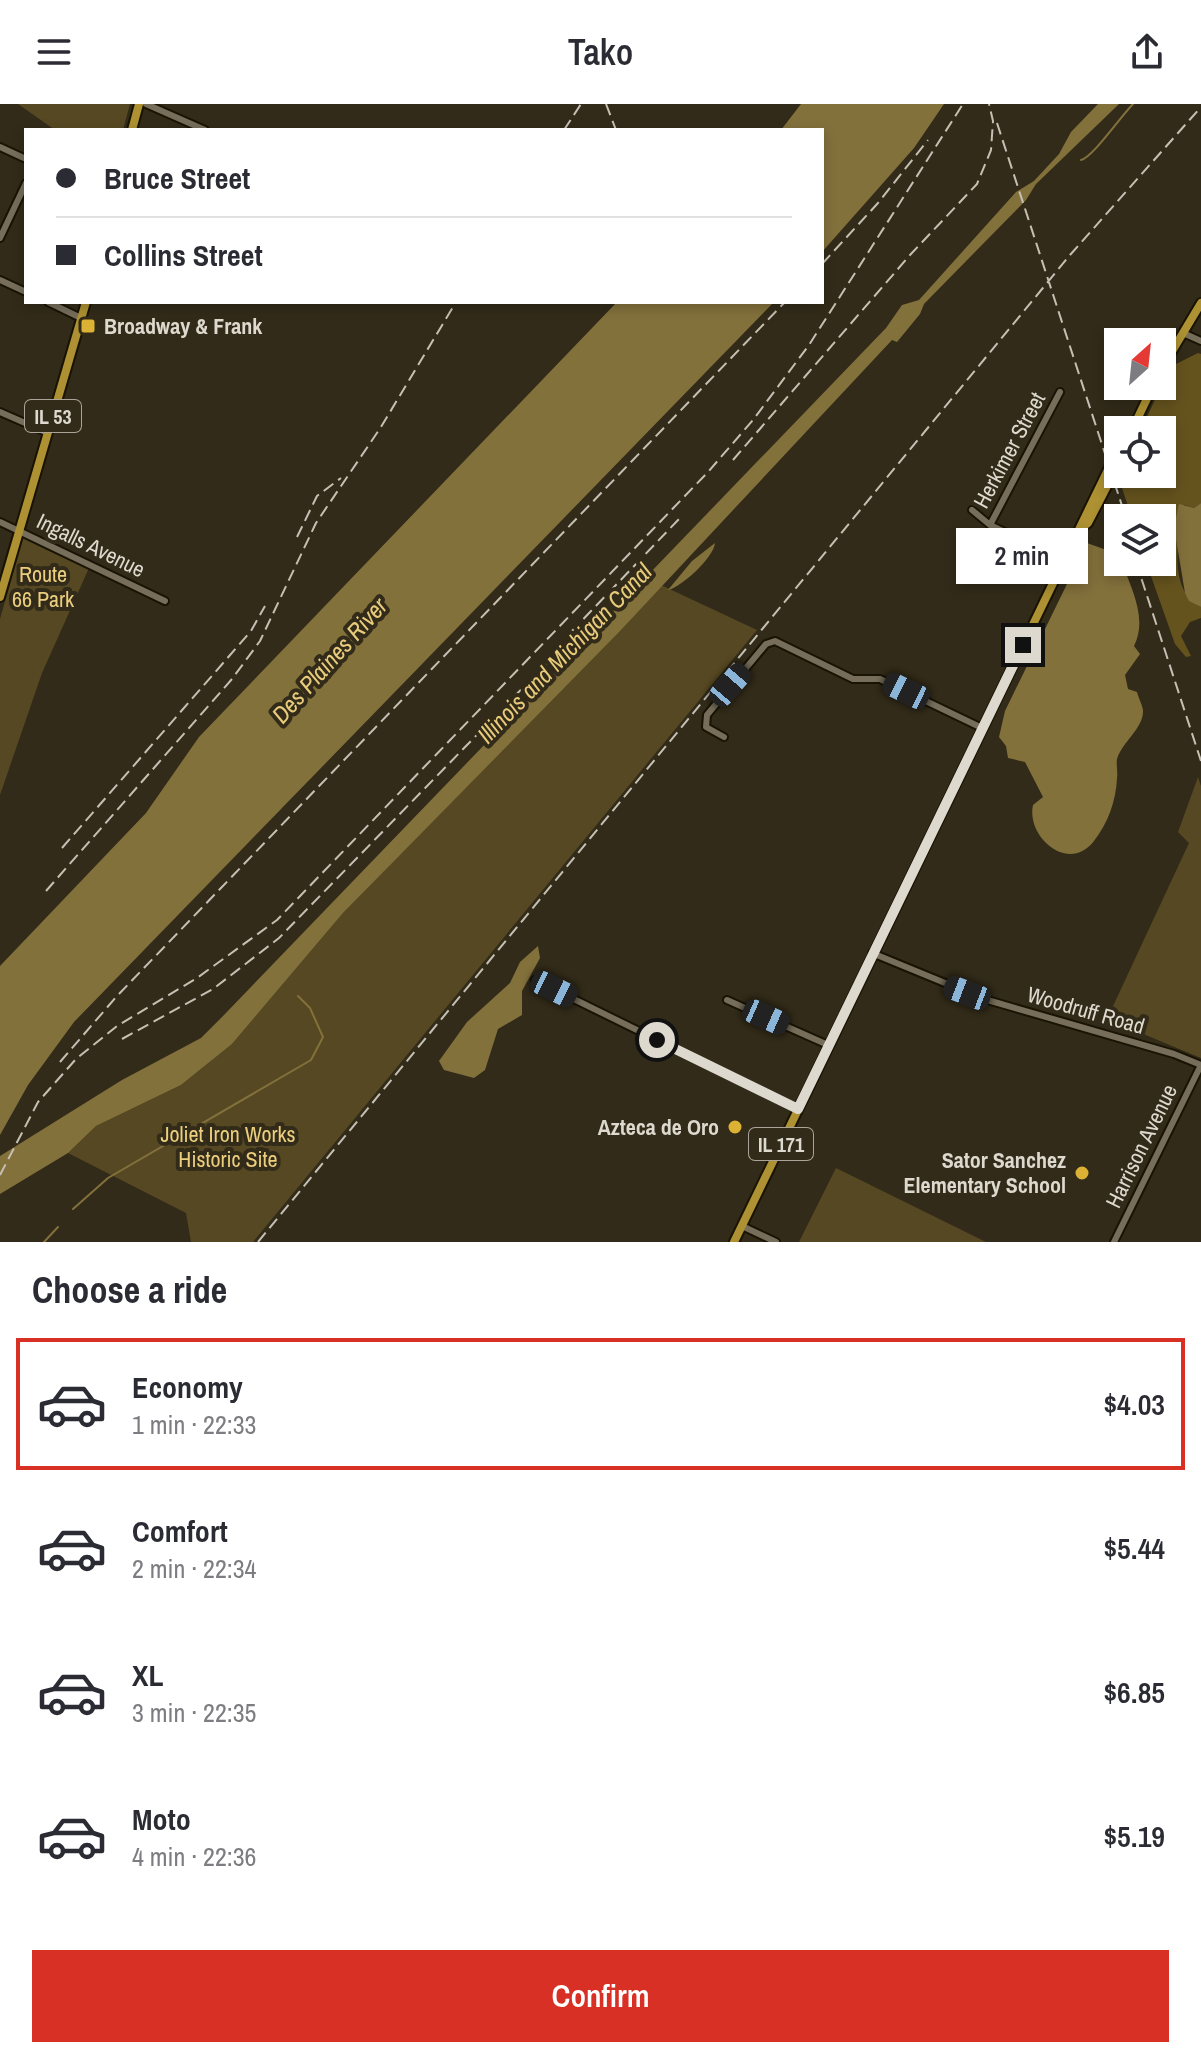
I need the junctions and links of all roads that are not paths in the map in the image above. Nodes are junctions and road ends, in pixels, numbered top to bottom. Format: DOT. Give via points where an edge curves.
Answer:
graph roads {
  1 [pos="139,104"];
  2 [pos="146,104"];
  3 [pos="133,128"];
  4 [pos="200,128"];
  5 [pos="0,147"];
  6 [pos="24,158"];
  7 [pos="24,187"];
  8 [pos="0,238"];
  9 [pos="0,280"];
  10 [pos="24,291"];
  11 [pos="1201,303"];
  12 [pos="52,304"];
  13 [pos="85,304"];
  14 [pos="81,318"];
  15 [pos="1181,332"];
  16 [pos="1176,341"];
  17 [pos="1201,341"];
  18 [pos="1060,392"];
  19 [pos="0,412"];
  20 [pos="48,433"];
  21 [pos="1104,476"];
  22 [pos="1106,488"];
  23 [pos="972,510"];
  24 [pos="0,522"];
  25 [pos="990,525"];
  26 [pos="1081,528"];
  27 [pos="20,531"];
  28 [pos="1065,561"];
  29 [pos="0,597"];
  30 [pos="165,601"];
  31 [pos="982,728"];
  32 [pos="724,737"];
  33 [pos="872,953"];
  34 [pos="535,980"];
  35 [pos="727,1000"];
  36 [pos="828,1045"];
  37 [pos="1201,1065"];
  38 [pos="798,1109"];
  39 [pos="742,1226"];
  40 [pos="734,1242"];
  41 [pos="776,1242"];
  42 [pos="1114,1242"];
  1 -- 3 [label="main road"];
  2 -- 4 [label="street"];
  5 -- 6 [label="street"];
  7 -- 8 [label="street"];
  9 -- 10 [label="street"];
  11 -- 15 [label="main road"];
  12 -- 14 [label="street"];
  13 -- 14 [label="main road, IL 53"];
  14 -- 20 [label="main road, IL 53"];
  15 -- 16 [label="main road"];
  15 -- 17 [label="street"];
  18 -- 25 [label="street, Herkimer Street"];
  19 -- 20 [label="street"];
  20 -- 27 [label="main road, IL 53"];
  21 -- 26 [label="main road, IL 171"];
  22 -- 26 [label="main road, IL 171"];
  23 -- 25 [label="street"];
  24 -- 27 [label="street, Ingalls Avenue"];
  25 -- 28 [label="street"];
  26 -- 28 [label="main road, IL 171"];
  27 -- 29 [label="main road, IL 53"];
  27 -- 30 [label="street, Ingalls Avenue"];
  28 -- 31 [label="main road, IL 171"];
  31 -- 32 [label="street" via="880,679 853,679 775,641 766,644 707,715 706,727"];
  31 -- 33 [label="main road, IL 171"];
  33 -- 36 [label="main road, IL 171"];
  33 -- 37 [label="street, Woodruff Road" via="984,999"];
  34 -- 38 [label="street"];
  35 -- 36 [label="street"];
  36 -- 38 [label="main road, IL 171"];
  37 -- 42 [label="street, Harrison Avenue"];
  38 -- 39 [label="main road, IL 171"];
  39 -- 40 [label="main road, IL 171"];
  39 -- 41 [label="street"];
}
